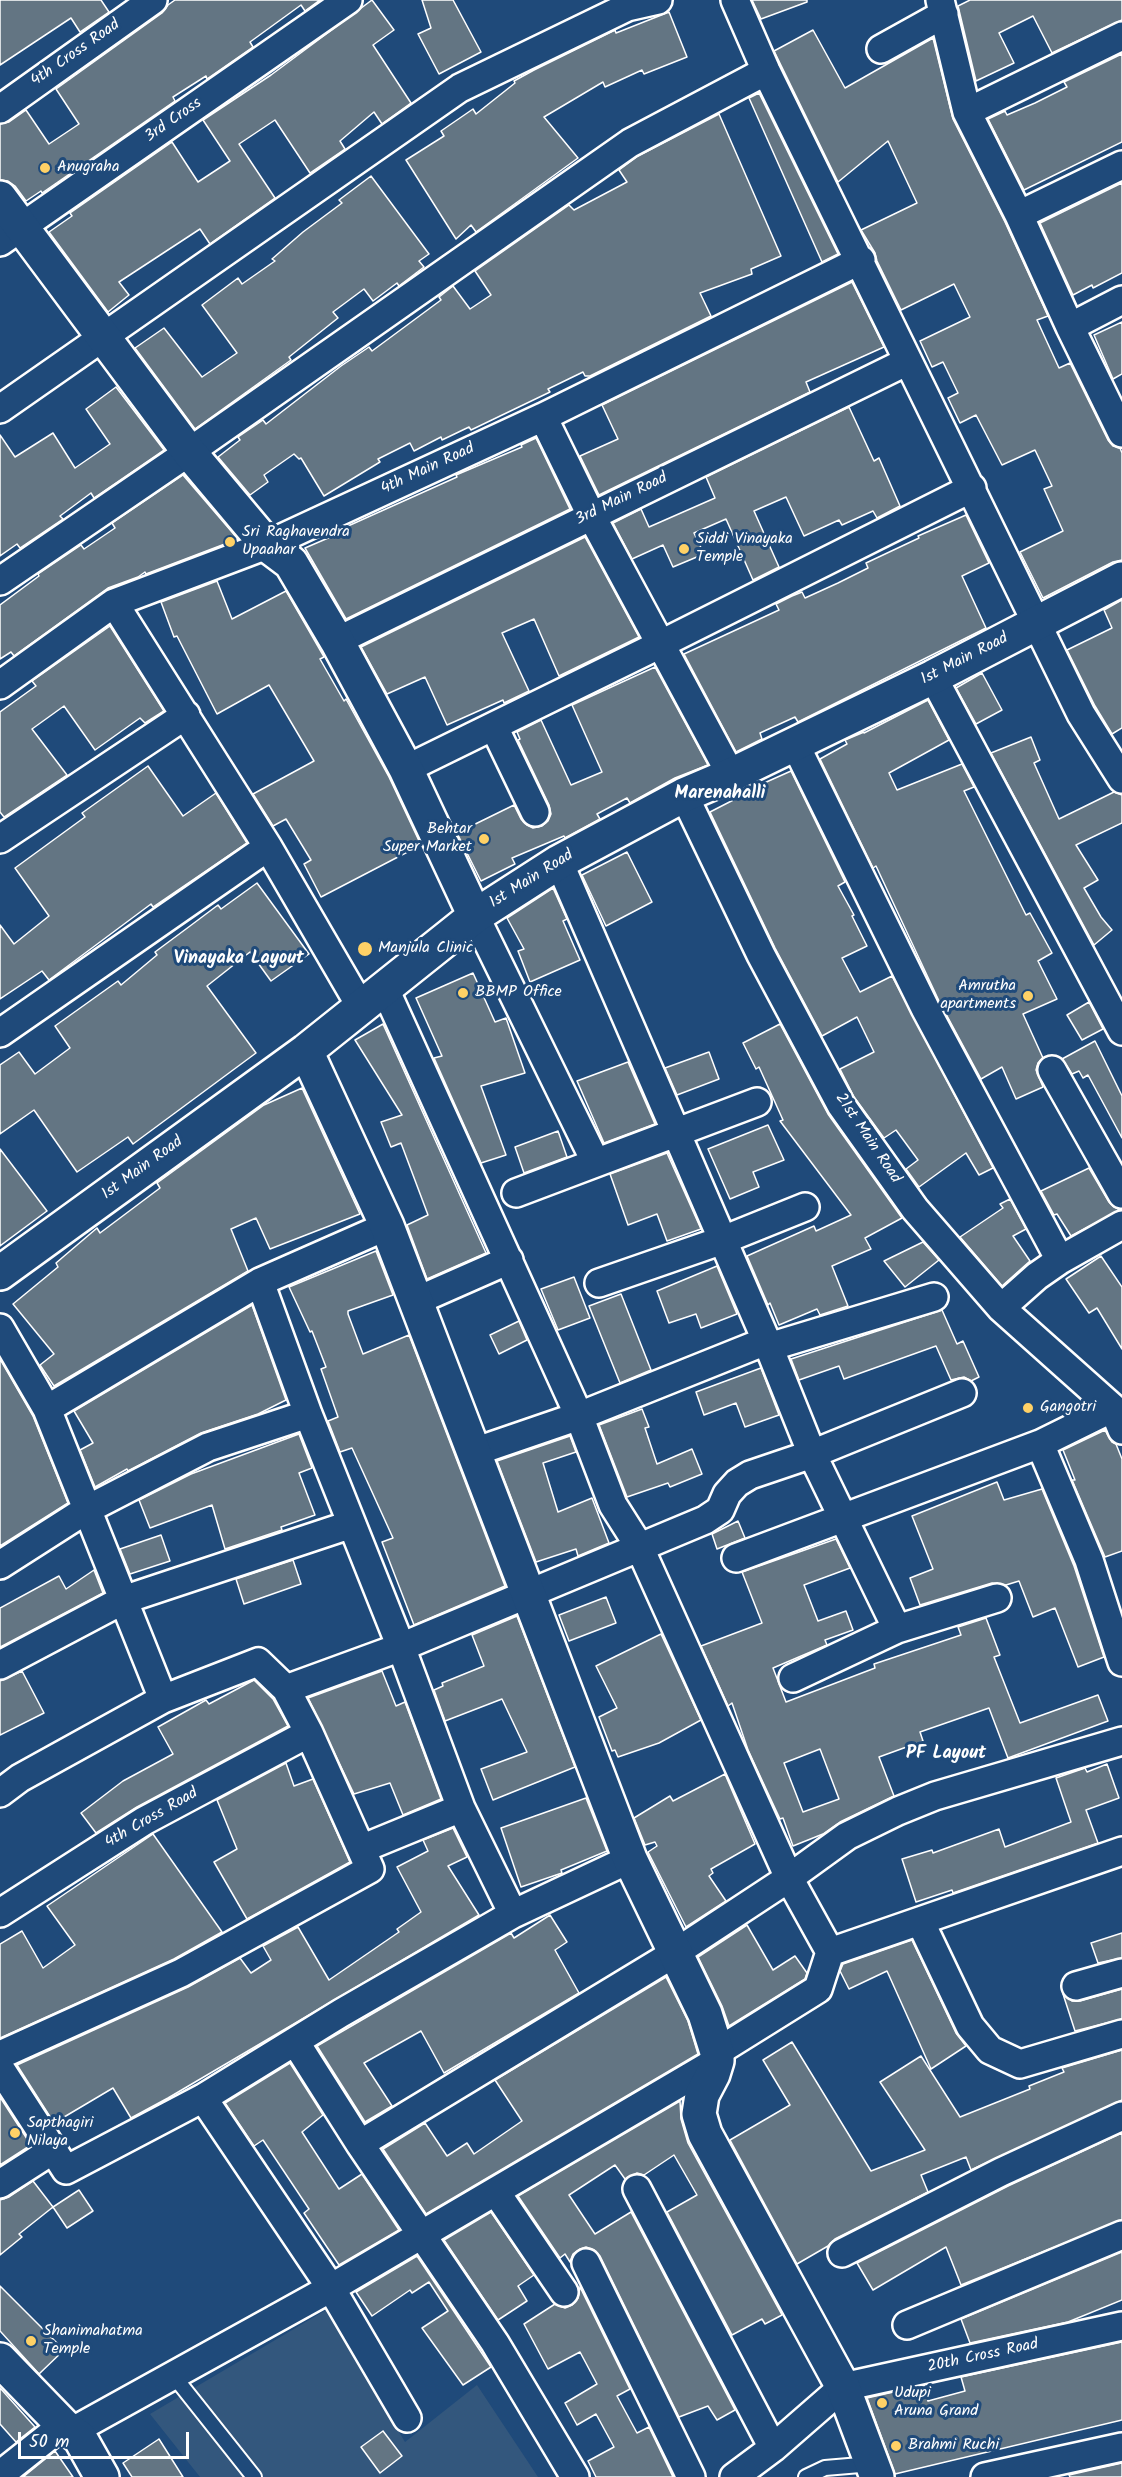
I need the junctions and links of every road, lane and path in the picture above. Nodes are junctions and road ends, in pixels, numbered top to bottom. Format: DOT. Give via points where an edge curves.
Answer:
graph roads {
  1 [pos="153,0"];
  2 [pos="348,0"];
  3 [pos="658,0"];
  4 [pos="735,0"];
  5 [pos="626,4"];
  6 [pos="942,7"];
  7 [pos="1122,36"];
  8 [pos="881,49"];
  9 [pos="766,71"];
  10 [pos="0,109"];
  11 [pos="967,112"];
  12 [pos="1122,165"];
  13 [pos="0,198"];
  14 [pos="1019,214"];
  15 [pos="11,235"];
  16 [pos="861,260"];
  17 [pos="1122,300"];
  18 [pos="1070,327"];
  19 [pos="104,339"];
  20 [pos="908,361"];
  21 [pos="0,409"];
  22 [pos="543,417"];
  23 [pos="1122,432"];
  24 [pos="189,452"];
  25 [pos="972,488"];
  26 [pos="591,514"];
  27 [pos="267,545"];
  28 [pos="1122,579"];
  29 [pos="0,581"];
  30 [pos="114,603"];
  31 [pos="1036,623"];
  32 [pos="337,641"];
  33 [pos="661,644"];
  34 [pos="933,677"];
  35 [pos="0,685"];
  36 [pos="186,715"];
  37 [pos="494,726"];
  38 [pos="795,744"];
  39 [pos="406,769"];
  40 [pos="731,776"];
  41 [pos="1122,778"];
  42 [pos="684,795"];
  43 [pos="535,812"];
  44 [pos="0,839"];
  45 [pos="268,847"];
  46 [pos="559,862"];
  47 [pos="475,916"];
  48 [pos="373,998"];
  49 [pos="1122,1031"];
  50 [pos="0,1033"];
  51 [pos="306,1051"];
  52 [pos="1052,1070"];
  53 [pos="758,1102"];
  54 [pos="676,1132"];
  55 [pos="596,1163"];
  56 [pos="516,1193"];
  57 [pos="1122,1194"];
  58 [pos="805,1207"];
  59 [pos="1122,1225"];
  60 [pos="387,1227"];
  61 [pos="723,1240"];
  62 [pos="509,1260"];
  63 [pos="1060,1260"];
  64 [pos="0,1273"];
  65 [pos="260,1282"];
  66 [pos="599,1283"];
  67 [pos="934,1297"];
  68 [pos="416,1301"];
  69 [pos="1001,1308"];
  70 [pos="0,1329"];
  71 [pos="767,1344"];
  72 [pos="962,1393"];
  73 [pos="47,1409"];
  74 [pos="308,1414"];
  75 [pos="579,1416"];
  76 [pos="1119,1423"];
  77 [pos="1040,1444"];
  78 [pos="474,1452"];
  79 [pos="812,1454"];
  80 [pos="86,1510"];
  81 [pos="844,1518"];
  82 [pos="352,1524"];
  83 [pos="639,1546"];
  84 [pos="736,1558"];
  85 [pos="0,1565"];
  86 [pos="527,1593"];
  87 [pos="998,1598"];
  88 [pos="123,1600"];
  89 [pos="897,1629"];
  90 [pos="401,1647"];
  91 [pos="1122,1662"];
  92 [pos="0,1665"];
  93 [pos="793,1678"];
  94 [pos="286,1689"];
  95 [pos="163,1699"];
  96 [pos="309,1732"];
  97 [pos="1122,1741"];
  98 [pos="0,1793"];
  99 [pos="461,1808"];
  100 [pos="361,1849"];
  101 [pos="1122,1851"];
  102 [pos="630,1859"];
  103 [pos="789,1878"];
  104 [pos="0,1913"];
  105 [pos="513,1914"];
  106 [pos="920,1921"];
  107 [pos="830,1952"];
  108 [pos="675,1953"];
  109 [pos="1122,1973"];
  110 [pos="1076,1986"];
  111 [pos="1122,2034"];
  112 [pos="296,2043"];
  113 [pos="0,2055"];
  114 [pos="717,2057"];
  115 [pos="0,2068"];
  116 [pos="203,2098"];
  117 [pos="1122,2116"];
  118 [pos="360,2144"];
  119 [pos="53,2150"];
  120 [pos="0,2184"];
  121 [pos="637,2189"];
  122 [pos="496,2192"];
  123 [pos="422,2234"];
  124 [pos="1122,2235"];
  125 [pos="842,2253"];
  126 [pos="586,2263"];
  127 [pos="331,2288"];
  128 [pos="564,2292"];
  129 [pos="907,2325"];
  130 [pos="1122,2326"];
  131 [pos="0,2360"];
  132 [pos="173,2375"];
  133 [pos="843,2387"];
  134 [pos="407,2418"];
  135 [pos="67,2428"];
  136 [pos="1122,2447"];
  137 [pos="773,2448"];
  138 [pos="874,2470"];
  139 [pos="0,2475"];
  140 [pos="102,2477"];
  141 [pos="254,2477"];
  142 [pos="575,2477"];
  143 [pos="691,2477"];
  144 [pos="734,2477"];
  145 [pos="806,2477"];
  146 [pos="986,2477"];
  1 -- 10 [label="street, 4th Cross Road"];
  2 -- 15 [label="street, 3rd Cross"];
  3 -- 5 [label="street"];
  4 -- 9 [label="street"];
  5 -- 19 [label="street" via="460,88"];
  6 -- 8 [label="street"];
  6 -- 11 [label="street"];
  7 -- 11 [label="street"];
  9 -- 16 [label="street"];
  9 -- 24 [label="street" via="630,143"];
  11 -- 14 [label="street"];
  12 -- 14 [label="street"];
  13 -- 15 [label="street"];
  14 -- 18 [label="street"];
  15 -- 19 [label="street"];
  16 -- 20 [label="street"];
  16 -- 22 [label="street, 4th Main Road"];
  17 -- 18 [label="street"];
  18 -- 23 [label="street"];
  19 -- 21 [label="street"];
  19 -- 24 [label="street"];
  20 -- 25 [label="street"];
  20 -- 26 [label="street, 3rd Main Road"];
  22 -- 26 [label="street"];
  22 -- 27 [label="street, 4th Main Road"];
  24 -- 27 [label="street"];
  24 -- 29 [label="street"];
  25 -- 31 [label="street"];
  25 -- 33 [label="street"];
  26 -- 32 [label="street, 3rd Main Road"];
  26 -- 33 [label="street"];
  27 -- 30 [label="street, 4th Main Road"];
  27 -- 32 [label="street" via="291,564"];
  28 -- 31 [label="street, 1st Main Road"];
  30 -- 35 [label="street, 4th Main Road"];
  30 -- 36 [label="street"];
  31 -- 34 [label="street, 1st Main Road"];
  31 -- 41 [label="street" via="1081,714"];
  32 -- 39 [label="street"];
  33 -- 37 [label="street"];
  33 -- 40 [label="street"];
  34 -- 38 [label="street, 1st Main Road"];
  34 -- 49 [label="street"];
  36 -- 44 [label="street"];
  36 -- 45 [label="street"];
  37 -- 39 [label="street"];
  37 -- 43 [label="street"];
  38 -- 40 [label="street, 1st Main Road"];
  38 -- 63 [label="street" via="925,1008"];
  39 -- 47 [label="street"];
  40 -- 42 [label="street, 1st Main Road"];
  42 -- 46 [label="street, 1st Main Road"];
  42 -- 69 [label="street, 21st Main Road" via="761,955 841,1105 915,1209"];
  45 -- 48 [label="street"];
  45 -- 50 [label="street"];
  46 -- 47 [label="street, 1st Main Road"];
  46 -- 54 [label="street"];
  47 -- 48 [label="street, 1st Main Road"];
  47 -- 55 [label="street"];
  48 -- 51 [label="street, 1st Main Road"];
  48 -- 62 [label="street"];
  51 -- 60 [label="street"];
  51 -- 64 [label="street, 1st Main Road"];
  52 -- 57 [label="street"];
  53 -- 54 [label="street"];
  54 -- 55 [label="street"];
  54 -- 61 [label="street"];
  55 -- 56 [label="street"];
  58 -- 61 [label="street"];
  59 -- 63 [label="street"];
  60 -- 65 [label="street"];
  60 -- 68 [label="street"];
  61 -- 66 [label="street"];
  61 -- 71 [label="street"];
  62 -- 68 [label="street"];
  62 -- 75 [label="street"];
  63 -- 69 [label="street"];
  65 -- 73 [label="street"];
  65 -- 74 [label="street"];
  67 -- 71 [label="street"];
  68 -- 78 [label="street"];
  69 -- 76 [label="street, 21st Main Road"];
  70 -- 73 [label="street"];
  71 -- 75 [label="street"];
  71 -- 79 [label="street"];
  72 -- 79 [label="street"];
  73 -- 80 [label="street"];
  74 -- 80 [label="street" via="208,1447"];
  74 -- 82 [label="street"];
  75 -- 78 [label="street"];
  75 -- 83 [label="street" via="613,1505"];
  76 -- 77 [label="street"];
  77 -- 81 [label="street"];
  77 -- 91 [label="street" via="1089,1560"];
  78 -- 86 [label="street"];
  79 -- 81 [label="street"];
  79 -- 83 [label="street" via="750,1475 727,1494 720,1510 705,1520"];
  80 -- 85 [label="street"];
  80 -- 88 [label="street"];
  81 -- 84 [label="street"];
  81 -- 89 [label="street"];
  82 -- 88 [label="street"];
  82 -- 90 [label="street"];
  83 -- 86 [label="street"];
  83 -- 103 [label="street"];
  86 -- 90 [label="street"];
  86 -- 102 [label="street"];
  87 -- 89 [label="street"];
  88 -- 92 [label="street"];
  88 -- 95 [label="street"];
  89 -- 93 [label="street"];
  90 -- 94 [label="street"];
  90 -- 99 [label="street"];
  94 -- 95 [label="street" via="258,1662"];
  94 -- 96 [label="street"];
  95 -- 98 [label="street" via="20,1778"];
  96 -- 100 [label="street"];
  96 -- 104 [label="street, 4th Cross Road" via="144,1821"];
  97 -- 103 [label="street" via="898,1811 847,1836"];
  99 -- 100 [label="street"];
  99 -- 105 [label="street"];
  100 -- 113 [label="street" via="370,1869 181,1973"];
  101 -- 106 [label="street"];
  102 -- 105 [label="street"];
  102 -- 108 [label="street"];
  103 -- 107 [label="street"];
  103 -- 108 [label="street"];
  105 -- 112 [label="street"];
  106 -- 107 [label="street"];
  106 -- 111 [label="street" via="970,2025 990,2050 1020,2064"];
  107 -- 114 [label="street" via="818,1989"];
  108 -- 114 [label="street" via="705,2014"];
  108 -- 118 [label="street"];
  109 -- 110 [label="street"];
  112 -- 116 [label="street"];
  112 -- 118 [label="street"];
  114 -- 122 [label="street"];
  114 -- 133 [label="street" via="699,2114 705,2134"];
  115 -- 119 [label="street"];
  116 -- 119 [label="street" via="66,2170"];
  116 -- 127 [label="street"];
  117 -- 125 [label="street"];
  118 -- 123 [label="street"];
  119 -- 120 [label="street"];
  121 -- 137 [label="street"];
  122 -- 123 [label="street"];
  122 -- 128 [label="street"];
  123 -- 127 [label="street"];
  123 -- 142 [label="street" via="495,2343"];
  124 -- 129 [label="street"];
  126 -- 143 [label="street"];
  127 -- 132 [label="street"];
  127 -- 134 [label="street"];
  130 -- 133 [label="street, 20th Cross Road"];
  131 -- 135 [label="street"];
  132 -- 135 [label="street"];
  132 -- 141 [label="lane"];
  133 -- 137 [label="street"];
  133 -- 138 [label="street"];
  135 -- 139 [label="street"];
  135 -- 140 [label="street" via="80,2439"];
  136 -- 146 [label="street"];
  137 -- 144 [label="street"];
  138 -- 145 [label="lane" via="825,2468"];
}
